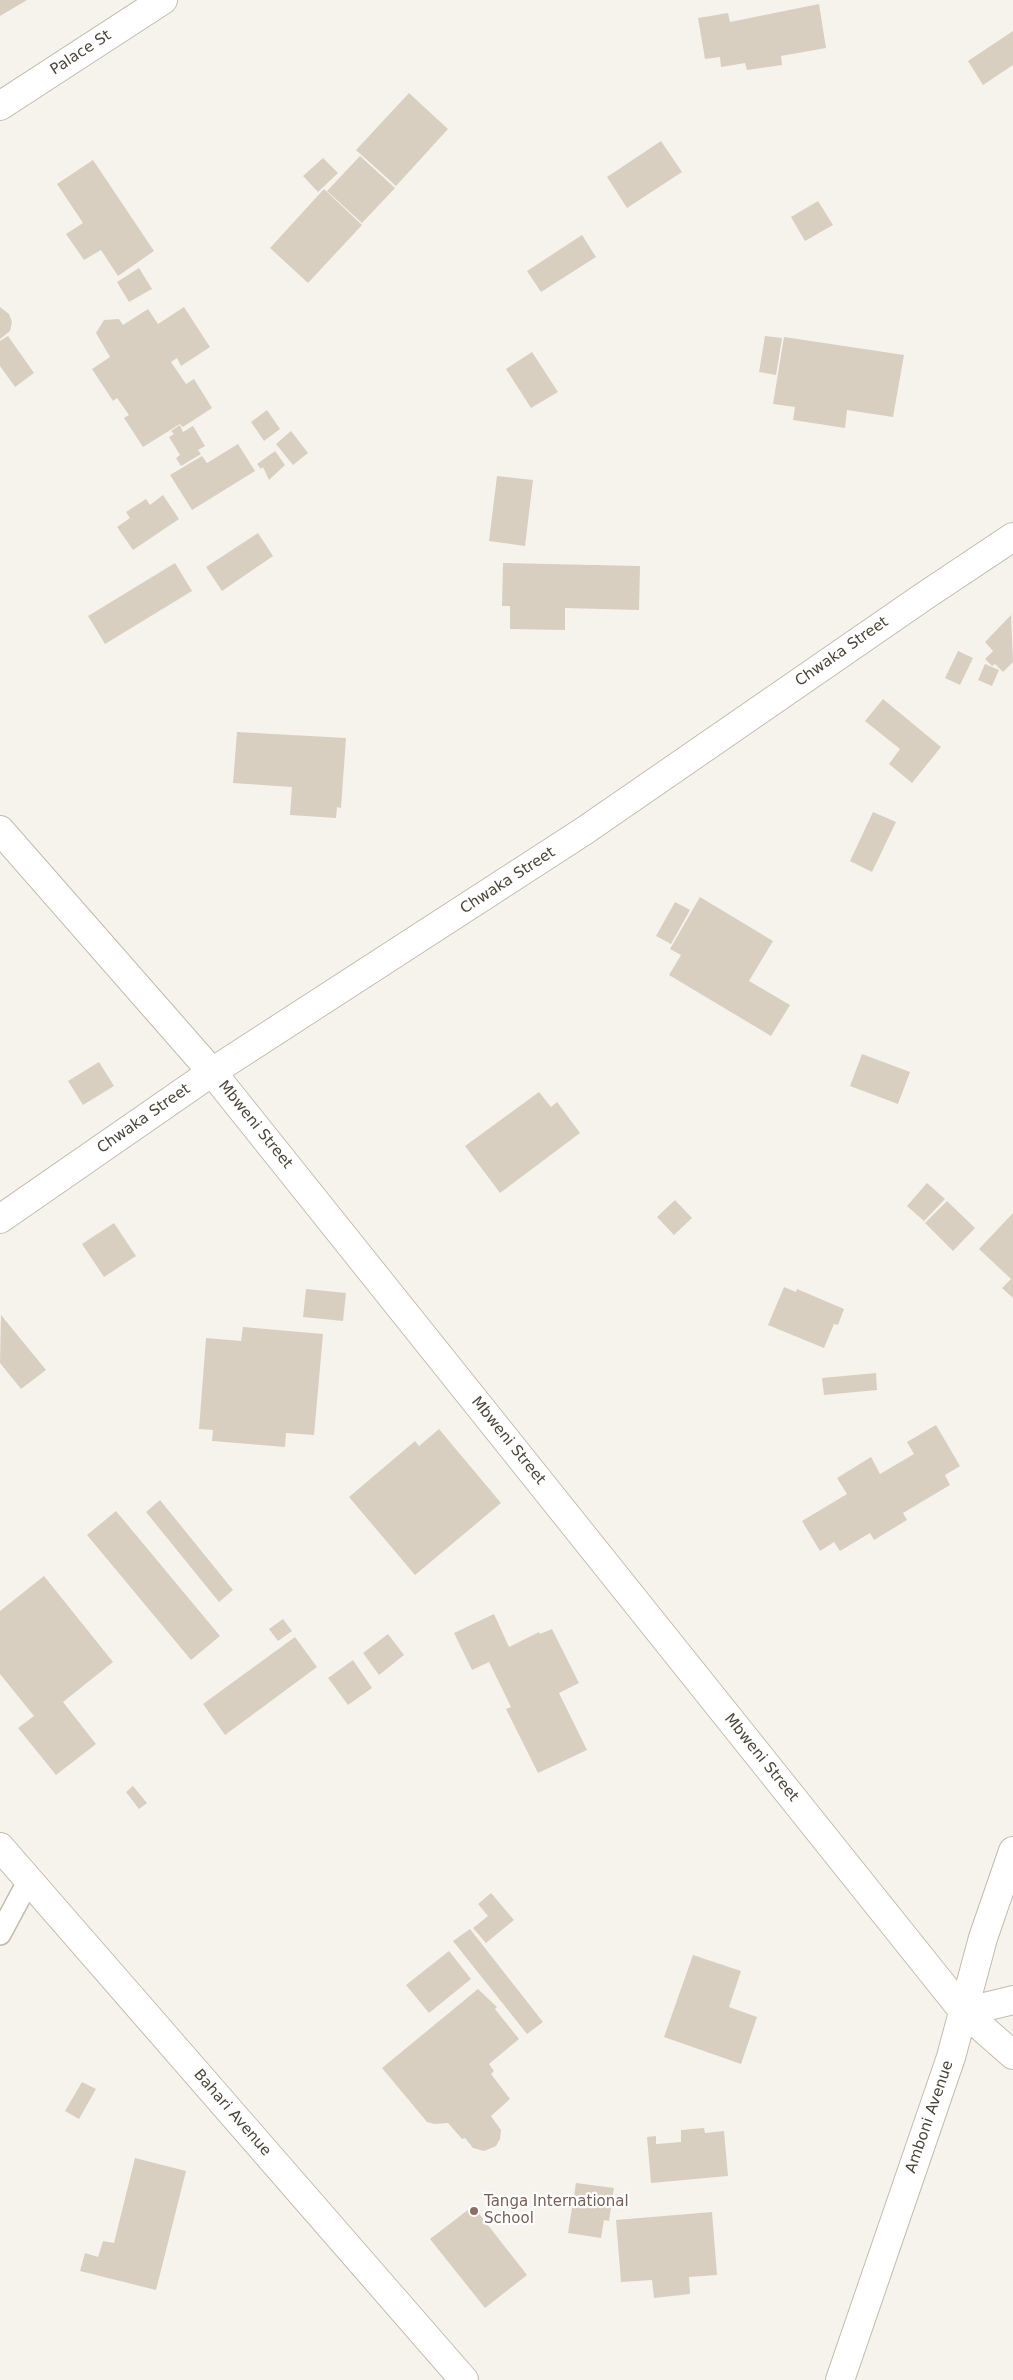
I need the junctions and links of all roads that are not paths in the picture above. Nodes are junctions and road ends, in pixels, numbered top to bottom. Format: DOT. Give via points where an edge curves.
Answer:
graph roads {
  1 [pos="163,0"];
  2 [pos="0,106"];
  3 [pos="1013,537"];
  4 [pos="0,830"];
  5 [pos="212,1072"];
  6 [pos="0,1219"];
  7 [pos="0,1847"];
  8 [pos="1013,1851"];
  9 [pos="29,1880"];
  10 [pos="0,1934"];
  11 [pos="1013,2000"];
  12 [pos="964,2012"];
  13 [pos="1013,2054"];
  14 [pos="464,2380"];
  15 [pos="840,2380"];
  1 -- 2 [label="street, Palace St"];
  3 -- 5 [label="street, Chwaka Street" via="584,831"];
  4 -- 5 [label="street, Mbweni Street"];
  5 -- 6 [label="street, Chwaka Street"];
  5 -- 12 [label="street, Mbweni Street"];
  7 -- 9 [label="street, Bahari Avenue"];
  8 -- 12 [label="street, Amboni Avenue" via="983,1938"];
  9 -- 10 [label="lane"];
  9 -- 14 [label="street, Bahari Avenue"];
  11 -- 12 [label="street"];
  12 -- 13 [label="street, Mbweni Street"];
  12 -- 15 [label="street, Amboni Avenue"];
}
